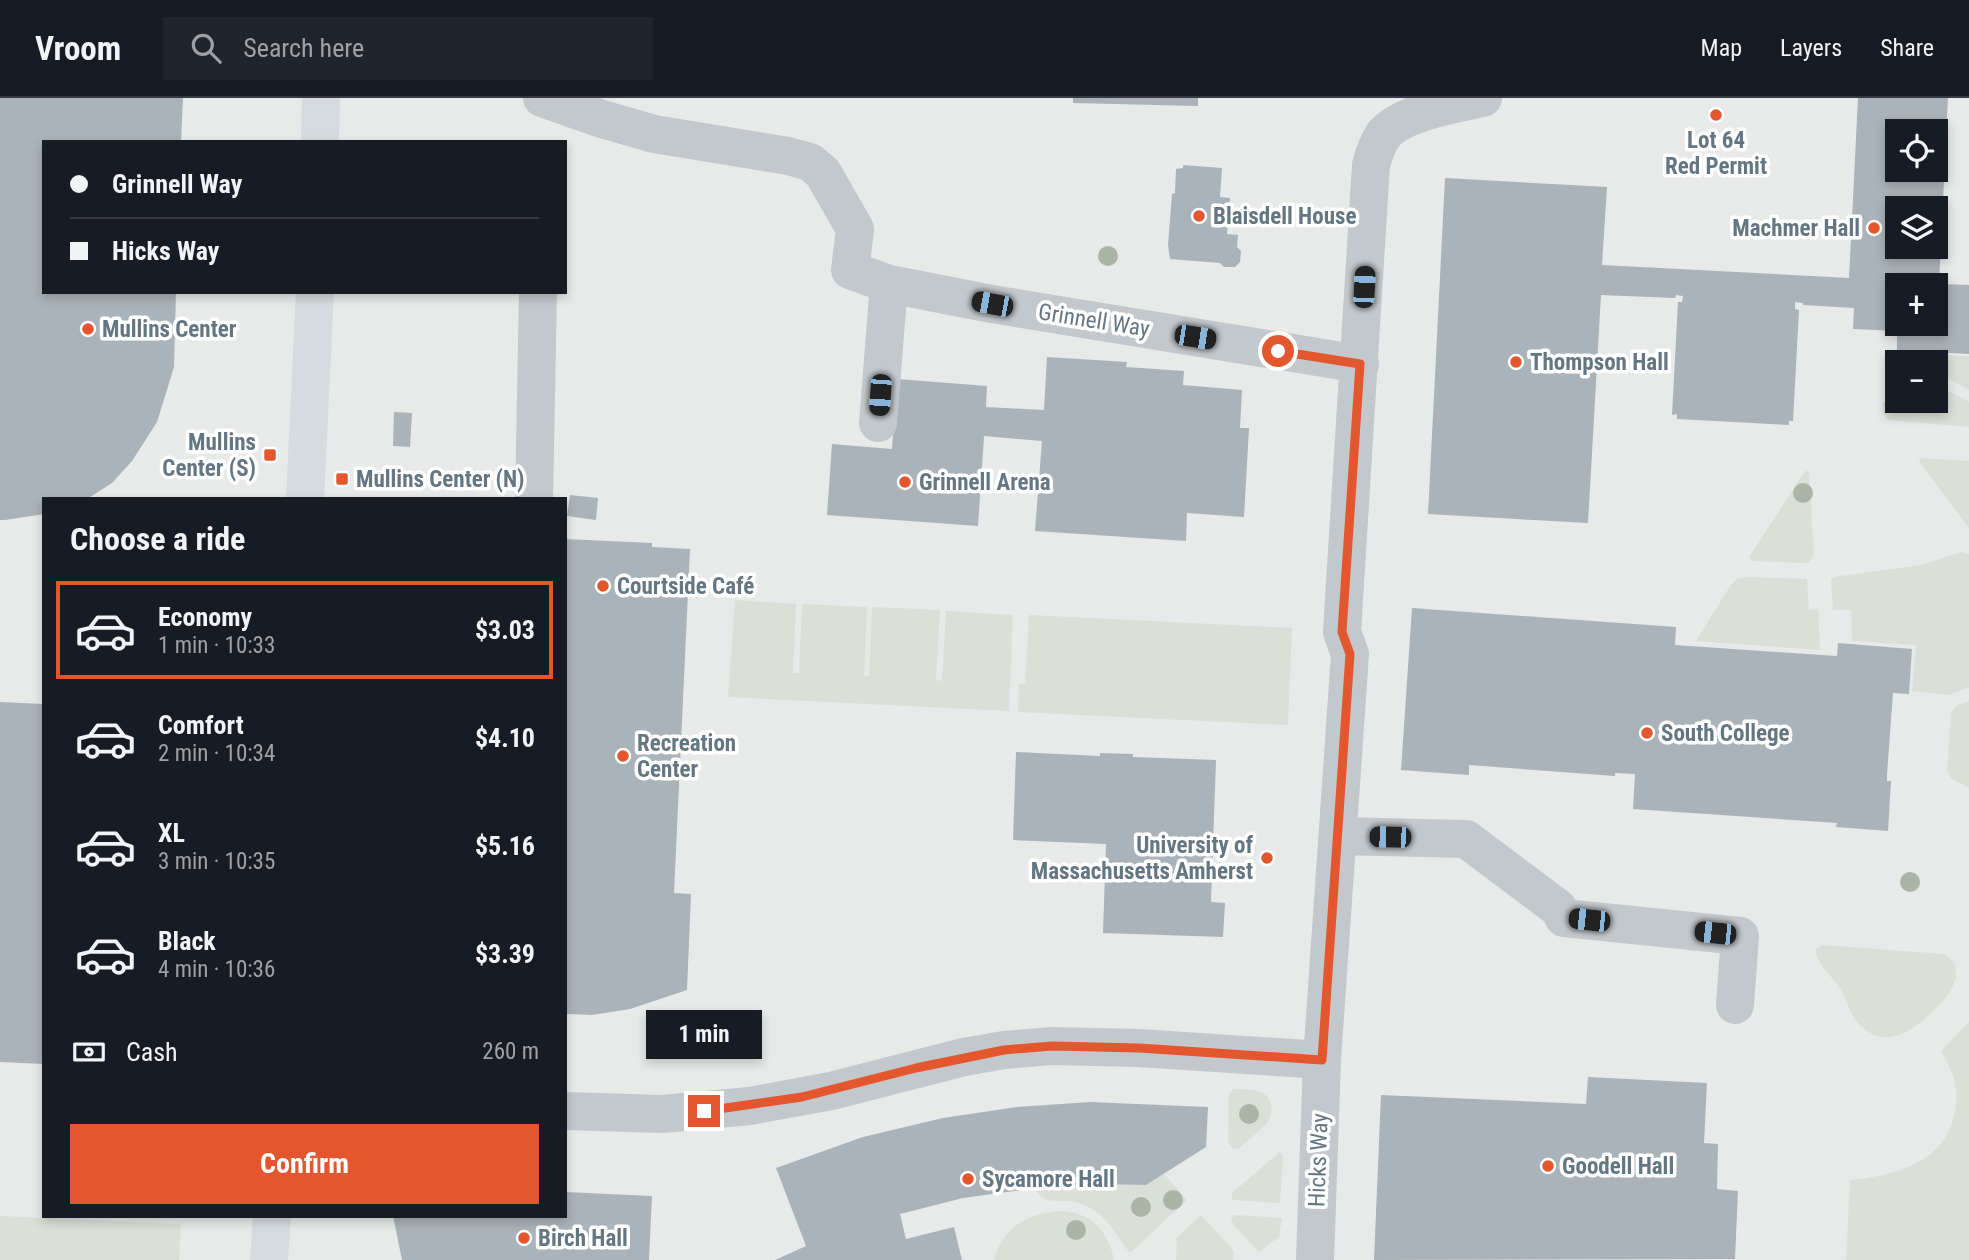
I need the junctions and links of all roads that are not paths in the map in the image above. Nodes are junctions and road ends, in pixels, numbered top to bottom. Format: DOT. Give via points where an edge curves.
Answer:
graph roads {
  1 [pos="321,98"];
  2 [pos="542,98"];
  3 [pos="1483,98"];
  4 [pos="320,140"];
  5 [pos="889,284"];
  6 [pos="315,294"];
  7 [pos="538,294"];
  8 [pos="1360,364"];
  9 [pos="878,423"];
  10 [pos="305,497"];
  11 [pos="534,497"];
  12 [pos="1339,836"];
  13 [pos="1735,1005"];
  14 [pos="1322,1060"];
  15 [pos="567,1111"];
  16 [pos="272,1218"];
  17 [pos="270,1260"];
  18 [pos="1315,1260"];
  1 -- 4 [label="main road"];
  2 -- 5 [label="street, Grinnell Way" via="654,134 810,163 823,173 855,229 850,270"];
  3 -- 8 [label="street, Hicks Way" via="1400,122 1384,135 1375,151"];
  5 -- 8 [label="street, Grinnell Way"];
  5 -- 9 [label="street"];
  6 -- 10 [label="main road"];
  7 -- 11 [label="street"];
  8 -- 12 [label="street, Hicks Way" via="1342,632 1350,654"];
  12 -- 13 [label="street" via="1466,839 1558,908 1564,918 1740,936"];
  12 -- 14 [label="street, Hicks Way"];
  14 -- 15 [label="street" via="1052,1046 964,1057 750,1106 662,1114"];
  14 -- 18 [label="street, Hicks Way"];
  16 -- 17 [label="main road"];
}
